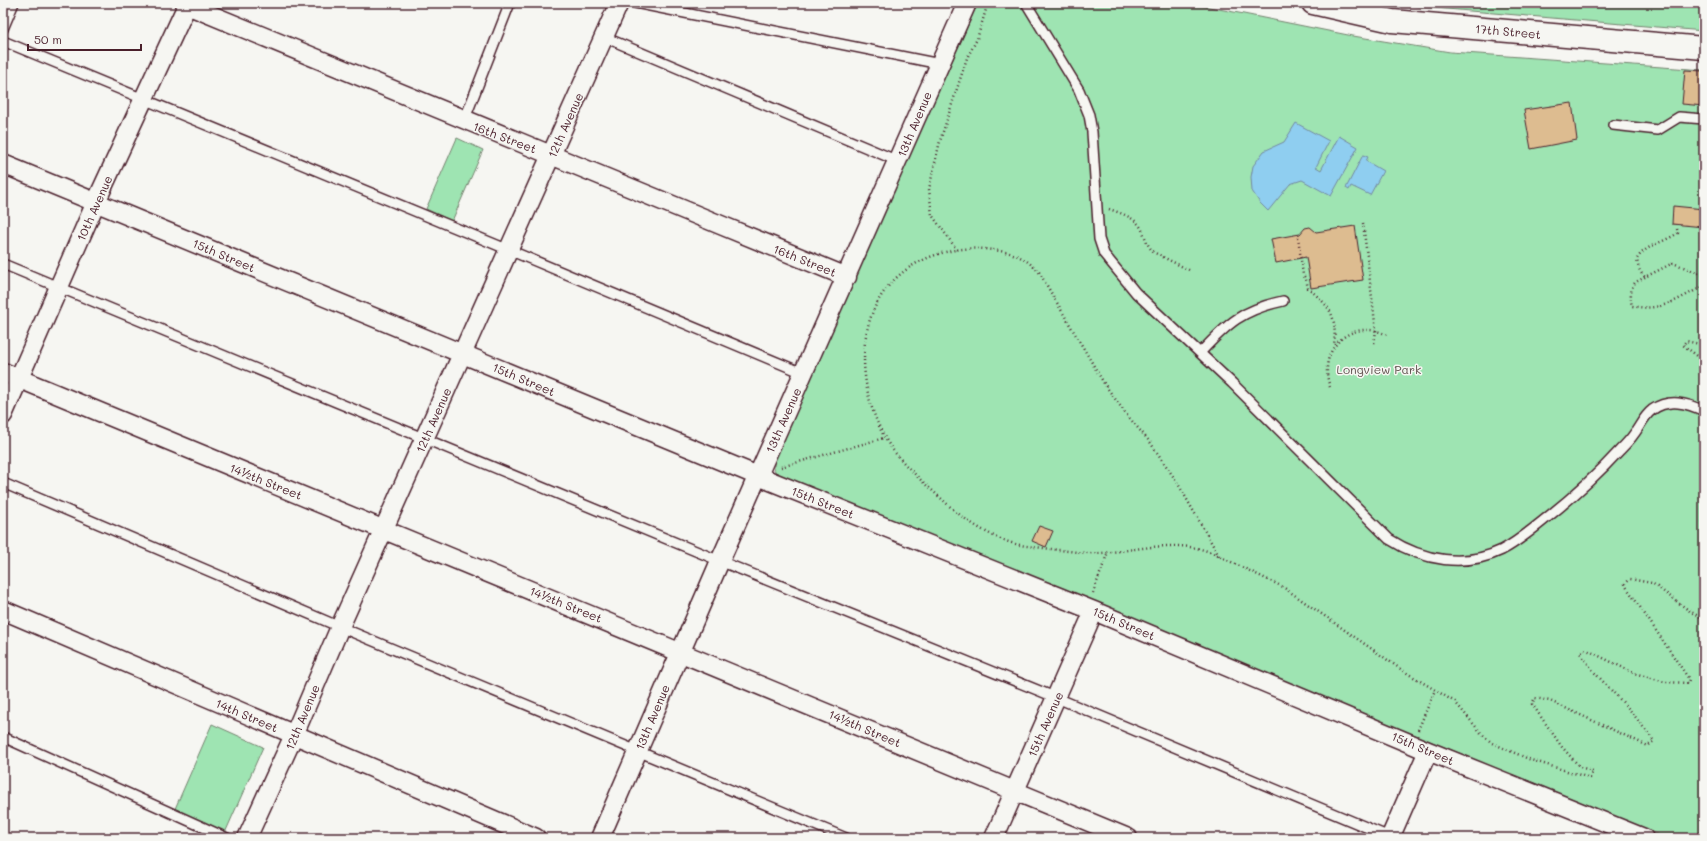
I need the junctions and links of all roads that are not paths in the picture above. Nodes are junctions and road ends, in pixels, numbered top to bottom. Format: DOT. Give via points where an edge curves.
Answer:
graph roads {
  1 [pos="14,3"];
  2 [pos="510,3"];
  3 [pos="619,3"];
  4 [pos="635,3"];
  5 [pos="967,3"];
  6 [pos="1026,3"];
  7 [pos="1313,3"];
  8 [pos="188,4"];
  9 [pos="3,29"];
  10 [pos="604,37"];
  11 [pos="3,41"];
  12 [pos="1704,48"];
  13 [pos="940,64"];
  14 [pos="144,99"];
  15 [pos="1704,119"];
  16 [pos="464,121"];
  17 [pos="1613,125"];
  18 [pos="551,155"];
  19 [pos="898,161"];
  20 [pos="3,164"];
  21 [pos="96,202"];
  22 [pos="509,250"];
  23 [pos="3,264"];
  24 [pos="846,277"];
  25 [pos="60,287"];
  26 [pos="1283,301"];
  27 [pos="1200,353"];
  28 [pos="462,354"];
  29 [pos="803,373"];
  30 [pos="11,376"];
  31 [pos="1704,411"];
  32 [pos="3,415"];
  33 [pos="425,439"];
  34 [pos="766,473"];
  35 [pos="3,483"];
  36 [pos="385,530"];
  37 [pos="720,561"];
  38 [pos="1090,609"];
  39 [pos="3,610"];
  40 [pos="340,627"];
  41 [pos="680,652"];
  42 [pos="1057,698"];
  43 [pos="294,735"];
  44 [pos="3,738"];
  45 [pos="1420,748"];
  46 [pos="638,750"];
  47 [pos="1015,791"];
  48 [pos="227,838"];
  49 [pos="247,838"];
  50 [pos="536,838"];
  51 [pos="600,838"];
  52 [pos="846,838"];
  53 [pos="994,838"];
  54 [pos="1128,838"];
  55 [pos="1390,838"];
  56 [pos="1644,838"];
  1 -- 9 [label="lane"];
  2 -- 16 [label="lane"];
  3 -- 10 [label="street, 12th Avenue"];
  4 -- 13 [label="lane"];
  5 -- 13 [label="street, 13th Avenue"];
  6 -- 27 [label="lane" via="1078,90 1089,115 1099,239 1104,254 1136,293"];
  7 -- 12 [label="street, 17th Street" via="1392,21"];
  8 -- 14 [label="street, 10th Avenue"];
  8 -- 16 [label="street, 16th Street"];
  10 -- 18 [label="street, 12th Avenue"];
  10 -- 19 [label="lane"];
  11 -- 14 [label="lane"];
  13 -- 19 [label="street, 13th Avenue"];
  14 -- 21 [label="street, 10th Avenue"];
  14 -- 22 [label="lane"];
  15 -- 17 [label="lane" via="1679,117 1658,130"];
  16 -- 18 [label="street, 16th Street"];
  18 -- 22 [label="street, 12th Avenue"];
  18 -- 24 [label="street, 16th Street"];
  19 -- 24 [label="street, 13th Avenue"];
  20 -- 21 [label="street, 15th Street"];
  21 -- 25 [label="street, 10th Avenue"];
  21 -- 28 [label="street, 15th Street"];
  22 -- 28 [label="street, 12th Avenue"];
  22 -- 29 [label="lane"];
  23 -- 25 [label="lane"];
  24 -- 29 [label="street, 13th Avenue"];
  25 -- 30 [label="street, 10th Avenue"];
  25 -- 33 [label="lane"];
  26 -- 27 [label="lane" via="1257,308 1236,319"];
  27 -- 31 [label="lane" via="1389,539 1406,550 1448,560 1484,556 1502,550 1524,536 1593,478 1634,434 1652,410 1674,402 1688,404"];
  28 -- 33 [label="street, 12th Avenue"];
  28 -- 34 [label="street, 15th Street"];
  29 -- 34 [label="street, 13th Avenue"];
  30 -- 32 [label="street, 10th Avenue"];
  30 -- 36 [label="street, 14½th Street"];
  33 -- 36 [label="street, 12th Avenue"];
  33 -- 37 [label="lane"];
  34 -- 37 [label="street, 13th Avenue"];
  34 -- 38 [label="street, 15th Street"];
  35 -- 40 [label="lane"];
  36 -- 40 [label="street, 12th Avenue"];
  36 -- 41 [label="street, 14½th Street"];
  37 -- 41 [label="street, 13th Avenue"];
  37 -- 42 [label="lane"];
  38 -- 42 [label="street, 15th Avenue"];
  38 -- 45 [label="street, 15th Street"];
  39 -- 43 [label="street, 14th Street"];
  40 -- 43 [label="street, 12th Avenue"];
  40 -- 46 [label="lane"];
  41 -- 46 [label="street, 13th Avenue"];
  41 -- 47 [label="street, 14½th Street"];
  42 -- 47 [label="street, 15th Avenue"];
  42 -- 55 [label="lane"];
  43 -- 49 [label="street, 12th Avenue"];
  43 -- 50 [label="street, 14th Street"];
  44 -- 48 [label="lane"];
  45 -- 55 [label="street"];
  45 -- 56 [label="street, 15th Street"];
  46 -- 51 [label="street, 13th Avenue"];
  46 -- 52 [label="lane"];
  47 -- 53 [label="street, 15th Avenue"];
  47 -- 54 [label="street, 14½th Street"];
}
